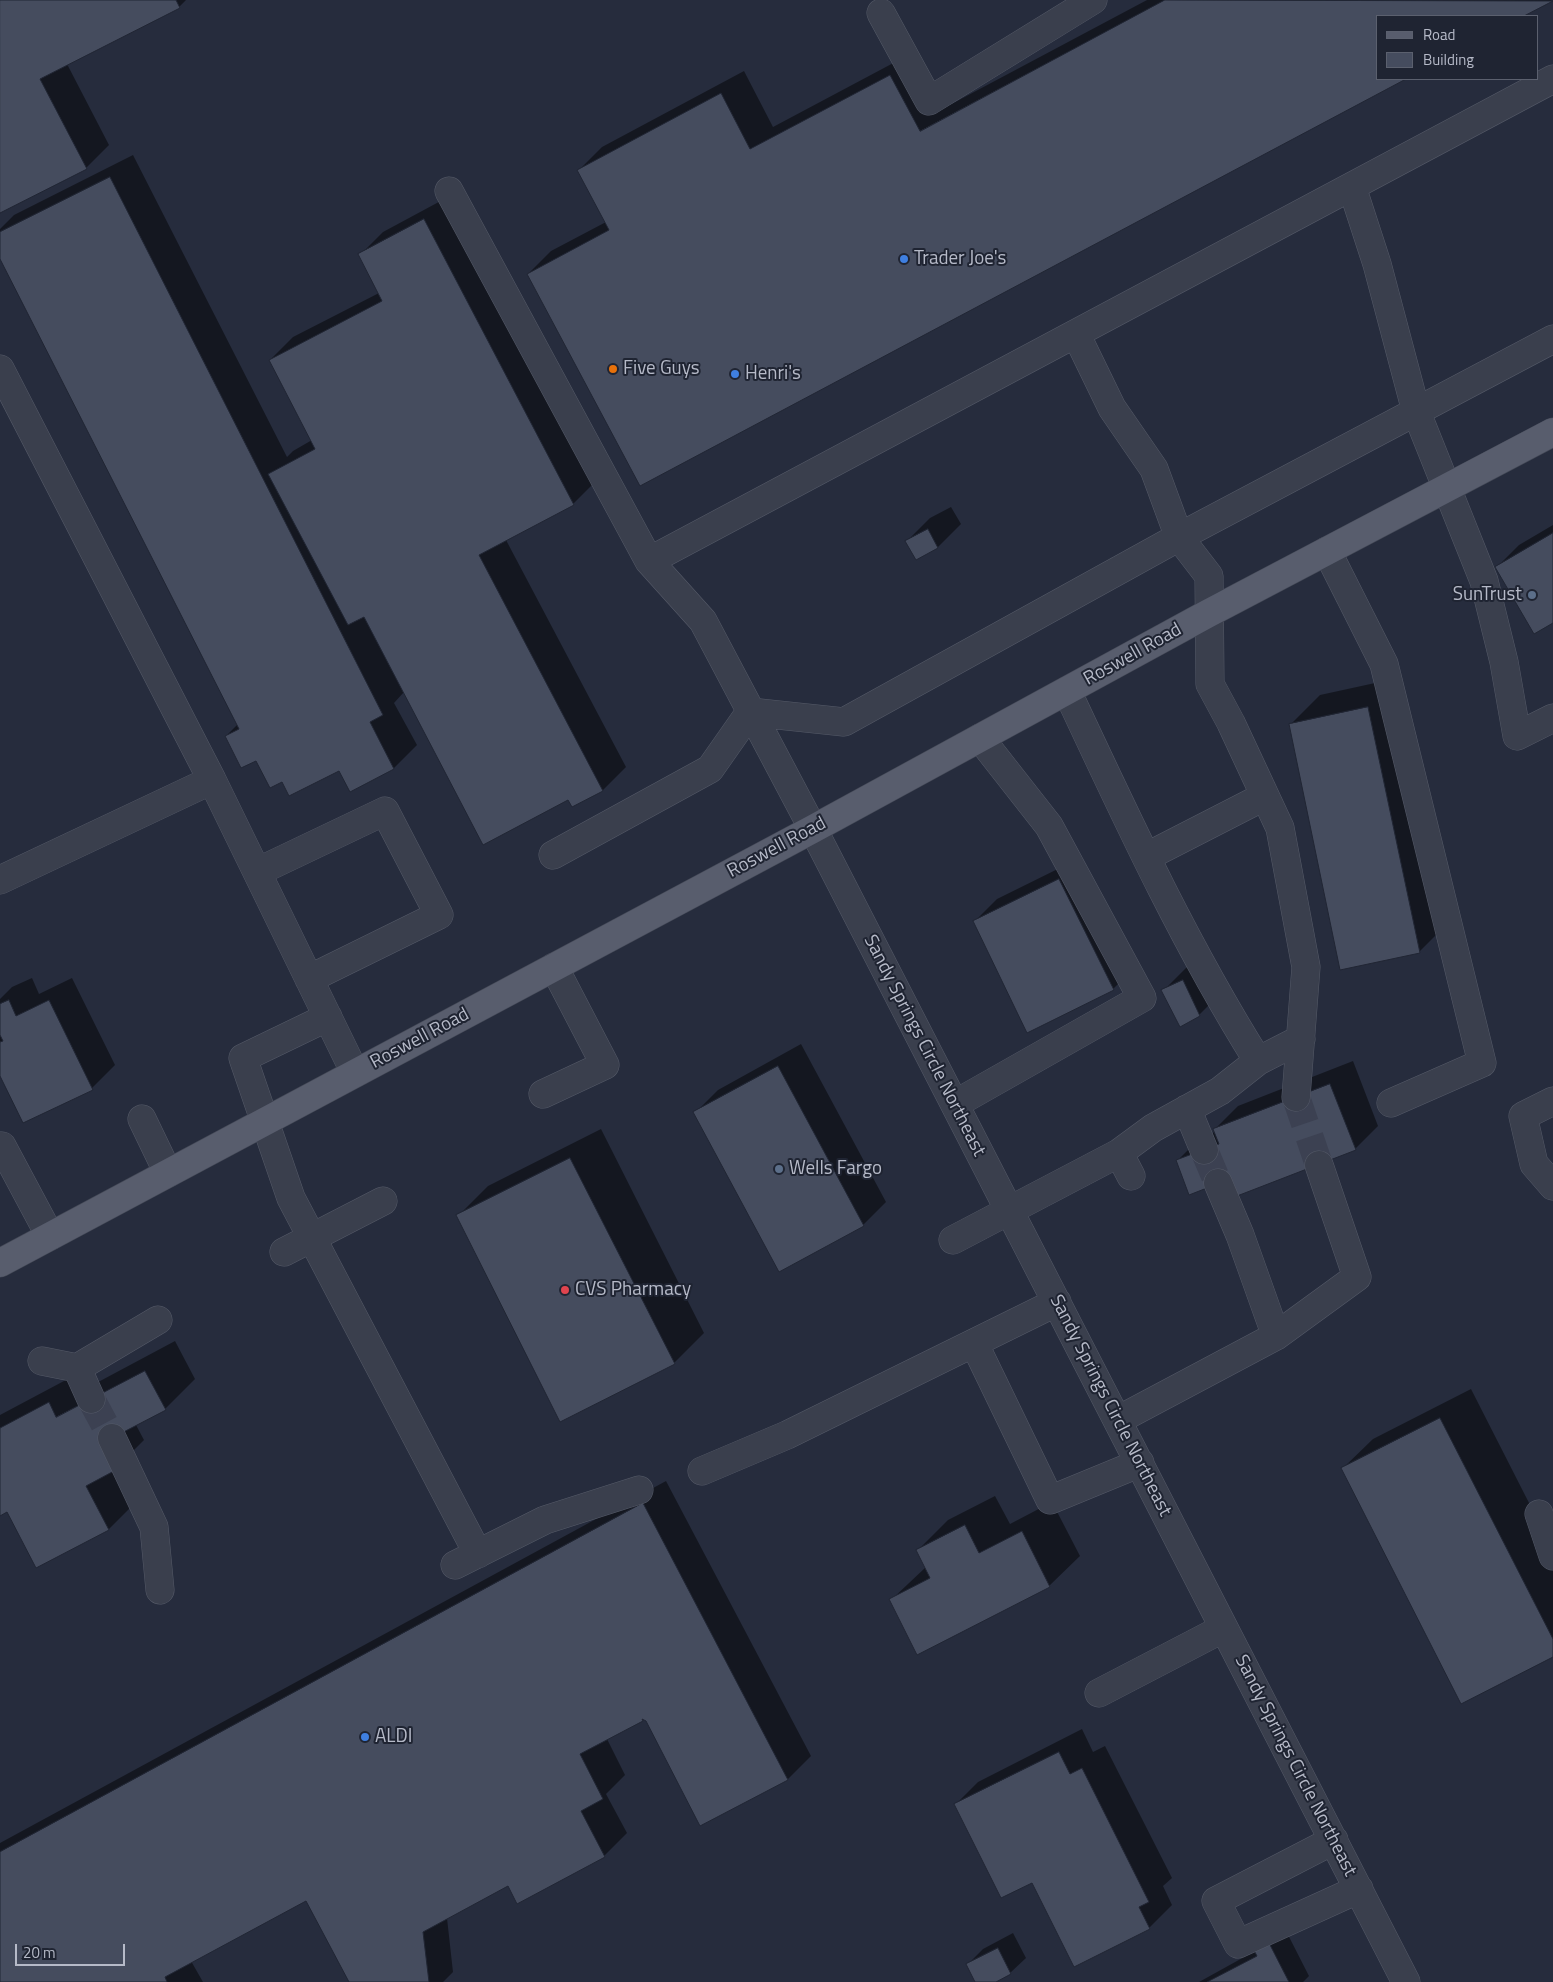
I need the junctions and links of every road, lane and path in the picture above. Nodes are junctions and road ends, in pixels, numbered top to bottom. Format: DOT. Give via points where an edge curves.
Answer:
graph roads {
  1 [pos="1093,0"];
  2 [pos="881,13"];
  3 [pos="1553,79"];
  4 [pos="1352,187"];
  5 [pos="449,191"];
  6 [pos="1076,334"];
  7 [pos="1553,338"];
  8 [pos="0,370"];
  9 [pos="1416,411"];
  10 [pos="1553,432"];
  11 [pos="1446,488"];
  12 [pos="1179,536"];
  13 [pos="1327,551"];
  14 [pos="649,561"];
  15 [pos="1209,613"];
  16 [pos="1067,691"];
  17 [pos="750,712"];
  18 [pos="1553,718"];
  19 [pos="980,738"];
  20 [pos="212,780"];
  21 [pos="1265,796"];
  22 [pos="813,829"];
  23 [pos="553,855"];
  24 [pos="1146,857"];
  25 [pos="257,872"];
  26 [pos="0,880"];
  27 [pos="554,967"];
  28 [pos="309,978"];
  29 [pos="328,1017"];
  30 [pos="1301,1039"];
  31 [pos="1258,1061"];
  32 [pos="355,1073"];
  33 [pos="542,1094"];
  34 [pos="1296,1097"];
  35 [pos="1553,1101"];
  36 [pos="1391,1102"];
  37 [pos="955,1104"];
  38 [pos="1187,1109"];
  39 [pos="142,1119"];
  40 [pos="266,1121"];
  41 [pos="2,1146"];
  42 [pos="1204,1150"];
  43 [pos="1319,1164"];
  44 [pos="168,1173"];
  45 [pos="8,1179"];
  46 [pos="1218,1183"];
  47 [pos="1553,1186"];
  48 [pos="383,1200"];
  49 [pos="1008,1210"];
  50 [pos="50,1236"];
  51 [pos="311,1238"];
  52 [pos="953,1240"];
  53 [pos="284,1252"];
  54 [pos="0,1263"];
  55 [pos="1057,1302"];
  56 [pos="158,1320"];
  57 [pos="1276,1336"];
  58 [pos="974,1342"];
  59 [pos="42,1361"];
  60 [pos="77,1368"];
  61 [pos="91,1398"];
  62 [pos="1118,1420"];
  63 [pos="112,1438"];
  64 [pos="1140,1463"];
  65 [pos="702,1471"];
  66 [pos="639,1490"];
  67 [pos="1540,1514"];
  68 [pos="1553,1556"];
  69 [pos="160,1590"];
  70 [pos="1224,1628"];
  71 [pos="1099,1693"];
  72 [pos="1334,1840"];
  73 [pos="1358,1889"];
  74 [pos="1406,1982"];
  1 -- 2 [label="street" via="928,101"];
  3 -- 4 [label="street"];
  4 -- 6 [label="street"];
  4 -- 9 [label="street" via="1377,264"];
  5 -- 14 [label="street, Sandy Springs Circle Northeast"];
  6 -- 12 [label="street" via="1112,408 1154,470"];
  6 -- 14 [label="street"];
  7 -- 9 [label="street"];
  8 -- 20 [label="street"];
  9 -- 11 [label="street"];
  9 -- 12 [label="street"];
  10 -- 11 [label="main road, Roswell Road"];
  11 -- 13 [label="main road, Roswell Road"];
  11 -- 18 [label="street" via="1484,581 1518,736"];
  12 -- 15 [label="street" via="1209,576"];
  12 -- 17 [label="street" via="844,722"];
  13 -- 15 [label="main road, Roswell Road"];
  13 -- 36 [label="street" via="1384,664 1482,1063"];
  14 -- 17 [label="street, Sandy Springs Circle Northeast" via="703,621"];
  15 -- 16 [label="main road, Roswell Road"];
  15 -- 21 [label="street" via="1210,684"];
  16 -- 19 [label="main road, Roswell Road"];
  16 -- 24 [label="street"];
  17 -- 22 [label="street, Sandy Springs Circle Northeast"];
  17 -- 23 [label="street" via="710,769"];
  19 -- 22 [label="main road, Roswell Road"];
  19 -- 37 [label="street" via="1049,826 1142,998"];
  20 -- 25 [label="street"];
  20 -- 26 [label="street"];
  21 -- 24 [label="street"];
  21 -- 30 [label="street" via="1280,828 1306,967"];
  22 -- 27 [label="main road, Roswell Road"];
  22 -- 37 [label="street, Sandy Springs Circle Northeast"];
  24 -- 31 [label="street" via="1222,1003"];
  25 -- 28 [label="street"];
  25 -- 28 [label="street" via="385,811 439,915"];
  27 -- 32 [label="main road, Roswell Road"];
  27 -- 33 [label="street" via="605,1065"];
  28 -- 29 [label="street"];
  29 -- 32 [label="street"];
  29 -- 40 [label="street" via="243,1058"];
  30 -- 31 [label="street"];
  30 -- 34 [label="street"];
  31 -- 38 [label="street" via="1220,1091"];
  32 -- 40 [label="main road, Roswell Road"];
  35 -- 47 [label="street" via="1523,1116 1534,1164"];
  37 -- 49 [label="street, Sandy Springs Circle Northeast"];
  38 -- 42 [label="street"];
  38 -- 49 [label="street" via="1152,1128 1125,1165"];
  39 -- 44 [label="street"];
  40 -- 44 [label="main road, Roswell Road"];
  40 -- 51 [label="street" via="291,1198"];
  41 -- 45 [label="street"];
  43 -- 57 [label="street" via="1356,1277"];
  44 -- 50 [label="main road, Roswell Road"];
  45 -- 50 [label="street"];
  46 -- 57 [label="street"];
  48 -- 51 [label="street"];
  49 -- 52 [label="street"];
  49 -- 55 [label="street, Sandy Springs Circle Northeast"];
  50 -- 54 [label="main road, Roswell Road"];
  51 -- 53 [label="street"];
  51 -- 66 [label="street" via="467,1560 544,1520"];
  55 -- 58 [label="street"];
  55 -- 62 [label="street, Sandy Springs Circle Northeast"];
  56 -- 60 [label="street"];
  57 -- 62 [label="street" via="1224,1351"];
  58 -- 64 [label="street" via="1050,1500"];
  58 -- 65 [label="street" via="787,1435"];
  59 -- 60 [label="street"];
  60 -- 61 [label="street"];
  62 -- 64 [label="street, Sandy Springs Circle Northeast"];
  63 -- 69 [label="street" via="154,1528"];
  64 -- 70 [label="street, Sandy Springs Circle Northeast"];
  67 -- 68 [label="street"];
  70 -- 71 [label="street"];
  70 -- 72 [label="street, Sandy Springs Circle Northeast"];
  72 -- 73 [label="street, Sandy Springs Circle Northeast"];
  72 -- 73 [label="street" via="1216,1901 1238,1944"];
  73 -- 74 [label="street, Sandy Springs Circle Northeast"];
}
